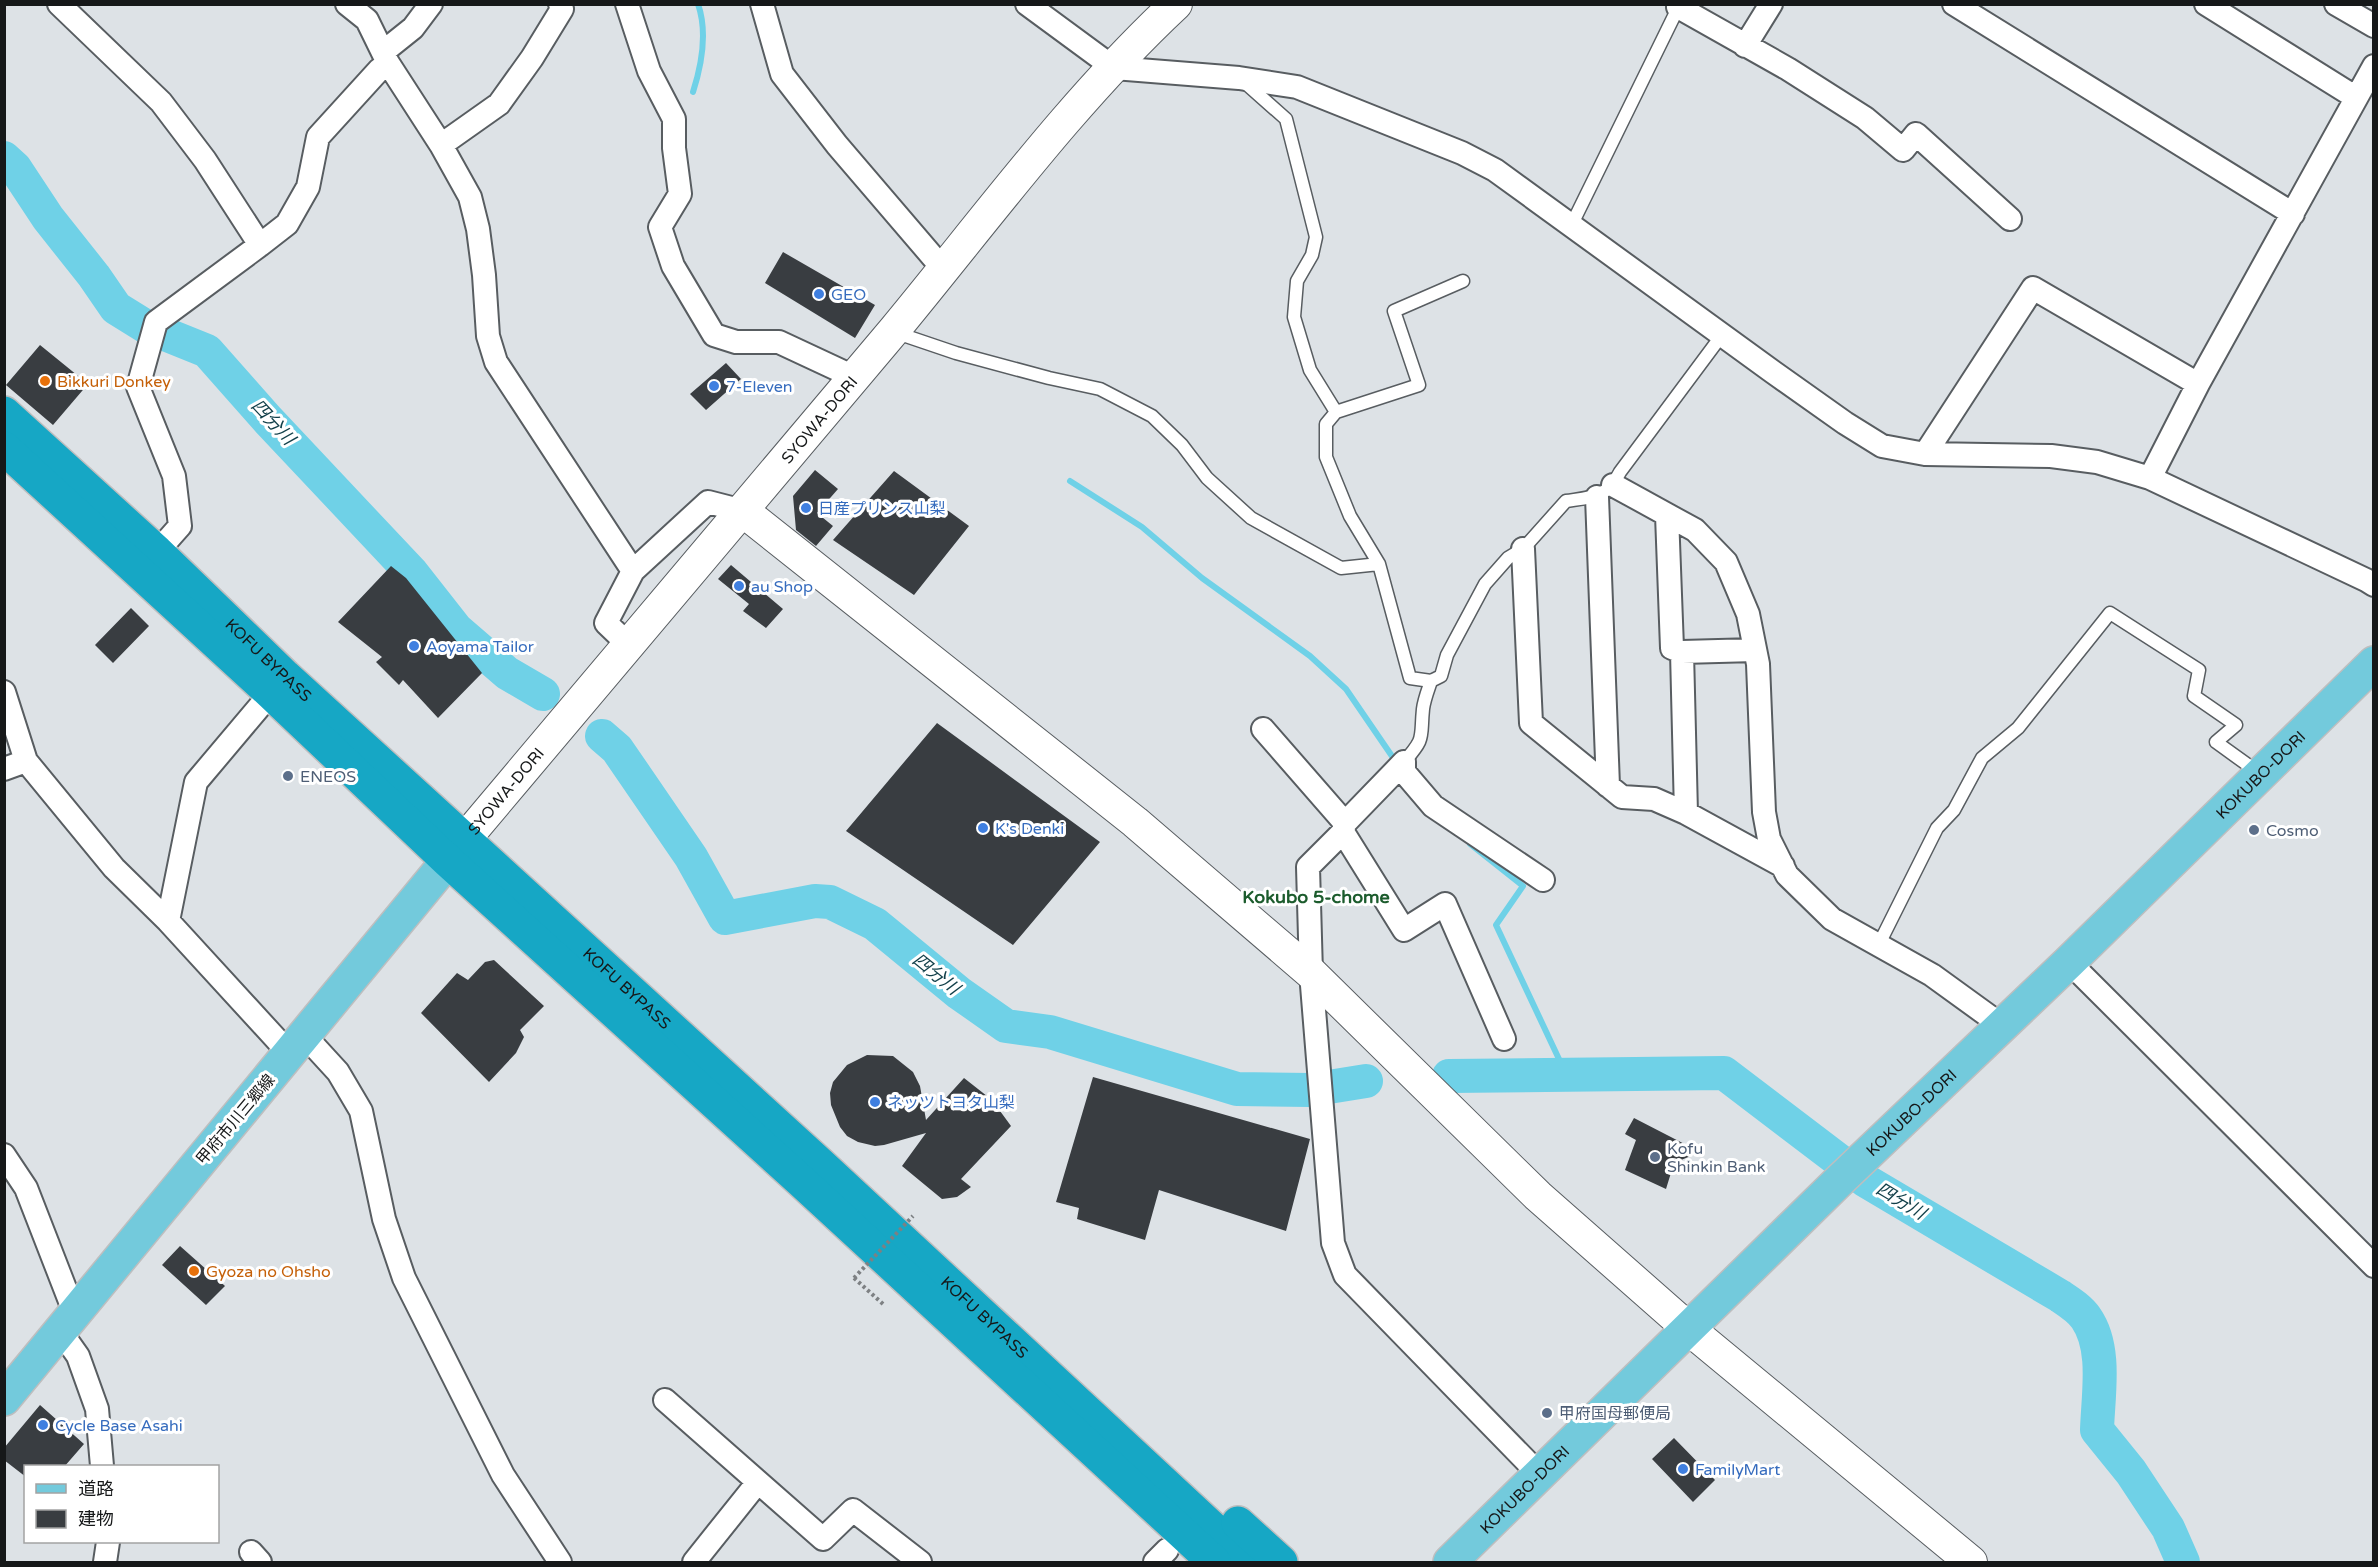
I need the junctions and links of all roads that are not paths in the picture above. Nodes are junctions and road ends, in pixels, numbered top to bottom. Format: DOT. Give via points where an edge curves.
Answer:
graph roads {
  1 [pos="59,4"];
  2 [pos="347,4"];
  3 [pos="431,4"];
  4 [pos="560,4"];
  5 [pos="627,4"];
  6 [pos="762,4"];
  7 [pos="1027,4"];
  8 [pos="1176,4"];
  9 [pos="1771,4"];
  10 [pos="1954,4"];
  11 [pos="2206,4"];
  12 [pos="2336,4"];
  13 [pos="1679,6"];
  14 [pos="2373,26"];
  15 [pos="1745,46"];
  16 [pos="386,58"];
  17 [pos="2373,66"];
  18 [pos="1114,68"];
  19 [pos="1239,78"];
  20 [pos="2355,97"];
  21 [pos="441,145"];
  22 [pos="2293,214"];
  23 [pos="2010,219"];
  24 [pos="1572,224"];
  25 [pos="260,245"];
  26 [pos="944,270"];
  27 [pos="1462,281"];
  28 [pos="893,331"];
  29 [pos="1722,335"];
  30 [pos="854,377"];
  31 [pos="2198,384"];
  32 [pos="1336,412"];
  33 [pos="4,413"];
  34 [pos="4,448"];
  35 [pos="1925,454"];
  36 [pos="2150,478"];
  37 [pos="1606,491"];
  38 [pos="744,511"];
  39 [pos="1667,515"];
  40 [pos="1523,549"];
  41 [pos="157,552"];
  42 [pos="1379,564"];
  43 [pos="633,571"];
  44 [pos="2373,585"];
  45 [pos="629,645"];
  46 [pos="1755,650"];
  47 [pos="1682,652"];
  48 [pos="2373,663"];
  49 [pos="1431,681"];
  50 [pos="4,692"];
  51 [pos="271,693"];
  52 [pos="1263,729"];
  53 [pos="26,761"];
  54 [pos="1404,762"];
  55 [pos="4,769"];
  56 [pos="2260,774"];
  57 [pos="1608,786"];
  58 [pos="1686,813"];
  59 [pos="1344,828"];
  60 [pos="457,850"];
  61 [pos="1783,866"];
  62 [pos="1543,880"];
  63 [pos="168,921"];
  64 [pos="1878,946"];
  65 [pos="2069,962"];
  66 [pos="1311,973"];
  67 [pos="2001,1025"];
  68 [pos="1504,1039"];
  69 [pos="297,1045"];
  70 [pos="4,1155"];
  71 [pos="811,1172"];
  72 [pos="2373,1266"];
  73 [pos="68,1323"];
  74 [pos="1689,1329"];
  75 [pos="1019,1367"];
  76 [pos="4,1399"];
  77 [pos="665,1400"];
  78 [pos="102,1465"];
  79 [pos="1540,1475"];
  80 [pos="758,1482"];
  81 [pos="108,1543"];
  82 [pos="1168,1558"];
  83 [pos="105,1563"];
  84 [pos="560,1563"];
  85 [pos="694,1563"];
  86 [pos="920,1563"];
  87 [pos="1214,1563"];
  88 [pos="1249,1563"];
  89 [pos="1281,1563"];
  90 [pos="1450,1563"];
  91 [pos="1971,1563"];
  1 -- 25 [label="street" via="161,102 205,160"];
  2 -- 16 [label="street" via="367,20"];
  3 -- 16 [label="street"];
  4 -- 21 [label="street" via="562,9 532,58 498,104"];
  5 -- 30 [label="street" via="649,71 674,119 680,194 660,227 673,266 714,334 736,342 778,342"];
  6 -- 26 [label="street" via="782,74 837,146"];
  7 -- 18 [label="street"];
  8 -- 18 [label="street, SYOWA-DORI"];
  9 -- 15 [label="street"];
  10 -- 22 [label="street"];
  11 -- 20 [label="street"];
  12 -- 14 [label="street"];
  13 -- 15 [label="street"];
  13 -- 24 [label="lane"];
  15 -- 23 [label="street" via="1865,118 1903,150 1916,134"];
  16 -- 21 [label="street"];
  16 -- 25 [label="street" via="318,137 308,187 287,224"];
  17 -- 20 [label="street"];
  18 -- 19 [label="street"];
  18 -- 26 [label="street, SYOWA-DORI" via="1065,120"];
  19 -- 24 [label="street" via="1297,87 1462,153 1496,170"];
  19 -- 32 [label="lane" via="1286,119 1316,237 1312,255 1297,281 1294,317 1310,370"];
  20 -- 22 [label="street"];
  21 -- 43 [label="street" via="470,197 484,275 488,336 496,362"];
  22 -- 31 [label="street"];
  24 -- 29 [label="street"];
  25 -- 41 [label="street" via="156,322 138,387 174,476 180,526"];
  26 -- 28 [label="street, SYOWA-DORI"];
  27 -- 32 [label="lane" via="1394,311 1419,385"];
  28 -- 30 [label="street, SYOWA-DORI"];
  28 -- 42 [label="lane" via="956,353 1100,389 1152,416 1182,445 1207,478 1251,518 1341,568"];
  29 -- 35 [label="street" via="1882,446"];
  29 -- 37 [label="lane"];
  30 -- 38 [label="street, SYOWA-DORI"];
  31 -- 35 [label="street" via="2033,288"];
  31 -- 36 [label="street"];
  32 -- 42 [label="lane" via="1326,424 1326,457 1350,516"];
  33 -- 41 [label="highway, KOFU BYPASS"];
  34 -- 51 [label="highway, KOFU BYPASS"];
  35 -- 36 [label="street" via="2051,456 2097,462"];
  36 -- 44 [label="street"];
  37 -- 39 [label="street"];
  37 -- 40 [label="lane" via="1566,501"];
  37 -- 57 [label="street"];
  38 -- 43 [label="street" via="708,502"];
  38 -- 45 [label="street, SYOWA-DORI"];
  38 -- 66 [label="street" via="1135,822"];
  39 -- 46 [label="street" via="1695,530 1726,562 1748,614"];
  39 -- 47 [label="street" via="1672,648"];
  40 -- 49 [label="lane" via="1508,558 1485,584 1447,655 1442,676"];
  40 -- 57 [label="street" via="1530,723"];
  41 -- 60 [label="highway, KOFU BYPASS"];
  42 -- 49 [label="lane" via="1410,678"];
  43 -- 45 [label="street" via="606,623"];
  45 -- 60 [label="street, SYOWA-DORI"];
  46 -- 47 [label="street"];
  46 -- 61 [label="street" via="1764,812 1769,839"];
  47 -- 58 [label="street"];
  48 -- 56 [label="main road, KOKUBO-DORI"];
  49 -- 54 [label="lane" via="1423,708 1423,734"];
  50 -- 53 [label="street"];
  51 -- 60 [label="highway, KOFU BYPASS"];
  51 -- 63 [label="street" via="196,782"];
  52 -- 59 [label="street"];
  53 -- 55 [label="street"];
  53 -- 63 [label="street" via="114,868"];
  54 -- 59 [label="street"];
  54 -- 62 [label="street" via="1404,772 1432,806"];
  56 -- 64 [label="lane" via="2216,742 2236,725 2194,696 2199,670 2110,613 2018,728 1982,758 1954,810 1937,828"];
  56 -- 65 [label="main road, KOKUBO-DORI"];
  57 -- 58 [label="street" via="1622,797 1654,799"];
  58 -- 61 [label="street"];
  59 -- 66 [label="street" via="1308,867"];
  59 -- 68 [label="street" via="1404,930 1445,904"];
  60 -- 69 [label="main road, 甲府市川三郷線"];
  60 -- 71 [label="highway, KOFU BYPASS"];
  61 -- 64 [label="street" via="1786,875 1832,919"];
  63 -- 69 [label="street"];
  64 -- 67 [label="street" via="1932,975"];
  65 -- 67 [label="main road, KOKUBO-DORI"];
  65 -- 72 [label="street"];
  66 -- 74 [label="street" via="1538,1196"];
  66 -- 79 [label="street" via="1333,1243 1345,1275"];
  67 -- 74 [label="main road, KOKUBO-DORI"];
  69 -- 73 [label="main road, 甲府市川三郷線"];
  69 -- 84 [label="street" via="338,1072 360,1111 384,1219 404,1278 503,1474"];
  70 -- 73 [label="street" via="26,1188"];
  71 -- 75 [label="highway, KOFU BYPASS"];
  71 -- 82 [label="highway" via="859,1260 1026,1412"];
  71 -- 89 [label="highway" via="903,1214"];
  73 -- 76 [label="main road, 甲府市川三郷線"];
  73 -- 78 [label="street" via="97,1409"];
  74 -- 79 [label="main road, KOKUBO-DORI"];
  74 -- 91 [label="street"];
  75 -- 87 [label="highway, KOFU BYPASS"];
  75 -- 88 [label="highway, KOFU BYPASS"];
  77 -- 80 [label="street"];
  79 -- 90 [label="main road, KOKUBO-DORI"];
  80 -- 85 [label="street"];
  80 -- 86 [label="street" via="823,1539 853,1510"];
  81 -- 83 [label="street"];
}
